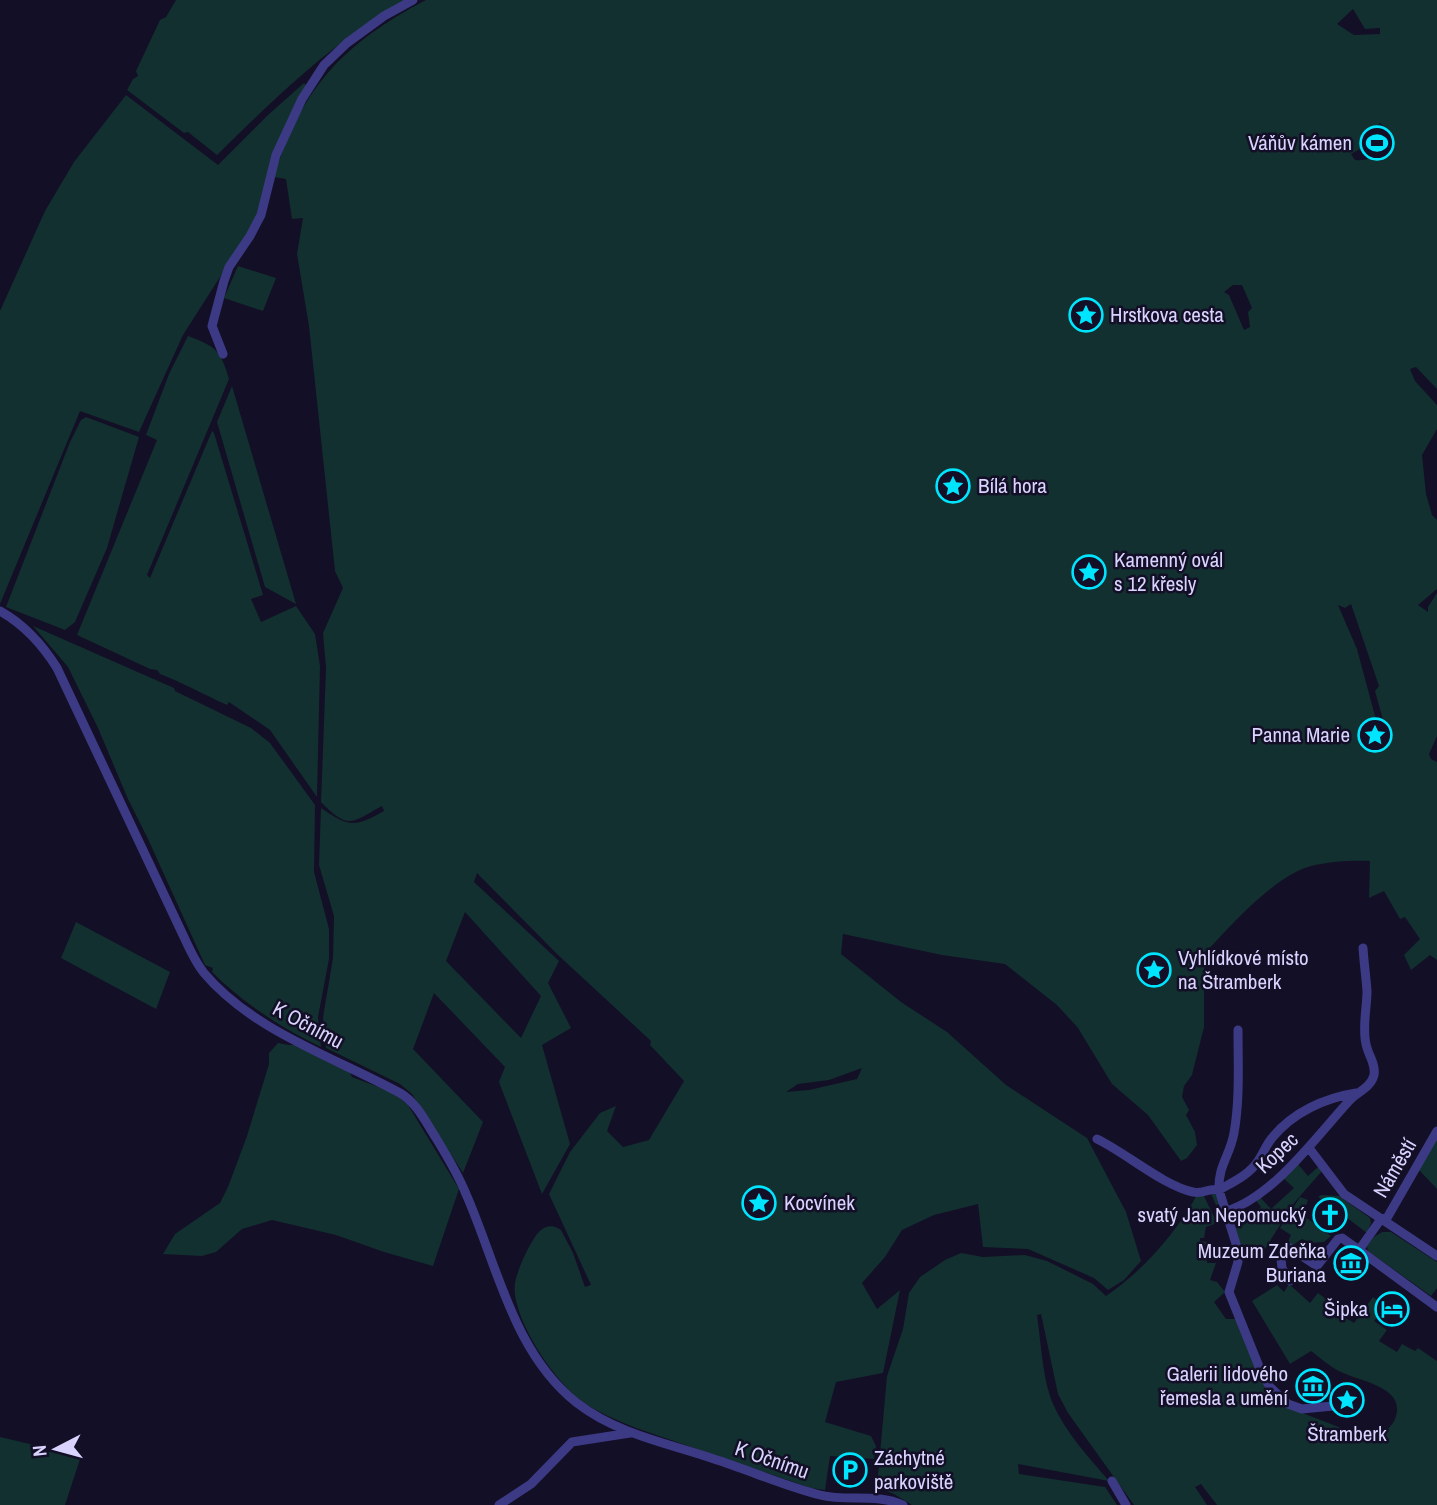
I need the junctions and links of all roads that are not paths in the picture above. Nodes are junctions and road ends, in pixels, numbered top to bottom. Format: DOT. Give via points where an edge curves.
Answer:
graph roads {
  1 [pos="413,0"];
  2 [pos="223,354"];
  3 [pos="0,611"];
  4 [pos="1363,948"];
  5 [pos="1238,1030"];
  6 [pos="1356,1093"];
  7 [pos="1437,1131"];
  8 [pos="1097,1139"];
  9 [pos="1309,1148"];
  10 [pos="1219,1191"];
  11 [pos="1227,1211"];
  12 [pos="1381,1219"];
  13 [pos="1359,1250"];
  14 [pos="1437,1256"];
  15 [pos="1290,1281"];
  16 [pos="1437,1307"];
  17 [pos="1333,1406"];
  18 [pos="632,1433"];
  19 [pos="1112,1481"];
  20 [pos="499,1505"];
  21 [pos="903,1505"];
  22 [pos="1126,1505"];
  1 -- 2 [label="street" via="347,43 324,65 302,99 276,155 261,215 224,281 212,326"];
  3 -- 18 [label="street, K Očnímu" via="35,637 57,668 202,971 228,997 271,1026 415,1105 467,1194 496,1275 536,1357 577,1403"];
  4 -- 6 [label="street, Kopec" via="1364,1036 1374,1073 1369,1085"];
  5 -- 10 [label="street, Kopec" via="1234,1137 1219,1175"];
  6 -- 9 [label="street, Kopec"];
  6 -- 10 [label="street, Kopec" via="1331,1097 1303,1111 1272,1137 1247,1174"];
  7 -- 12 [label="street, Náměstí" via="1387,1218"];
  8 -- 10 [label="street" via="1191,1192"];
  9 -- 11 [label="street, Kopec" via="1250,1200"];
  9 -- 12 [label="street, Náměstí" via="1344,1194"];
  10 -- 11 [label="street"];
  11 -- 17 [label="street" via="1238,1262 1229,1292 1262,1374 1288,1404 1302,1409"];
  12 -- 13 [label="street, Náměstí"];
  12 -- 14 [label="street, Náměstí"];
  13 -- 15 [label="street" via="1338,1239 1317,1266 1290,1248 1281,1259"];
  13 -- 16 [label="street"];
  18 -- 20 [label="street, K Očnímu" via="572,1442 531,1484"];
  18 -- 21 [label="street, K Očnímu" via="821,1495 879,1498"];
  19 -- 22 [label="street"];
}
